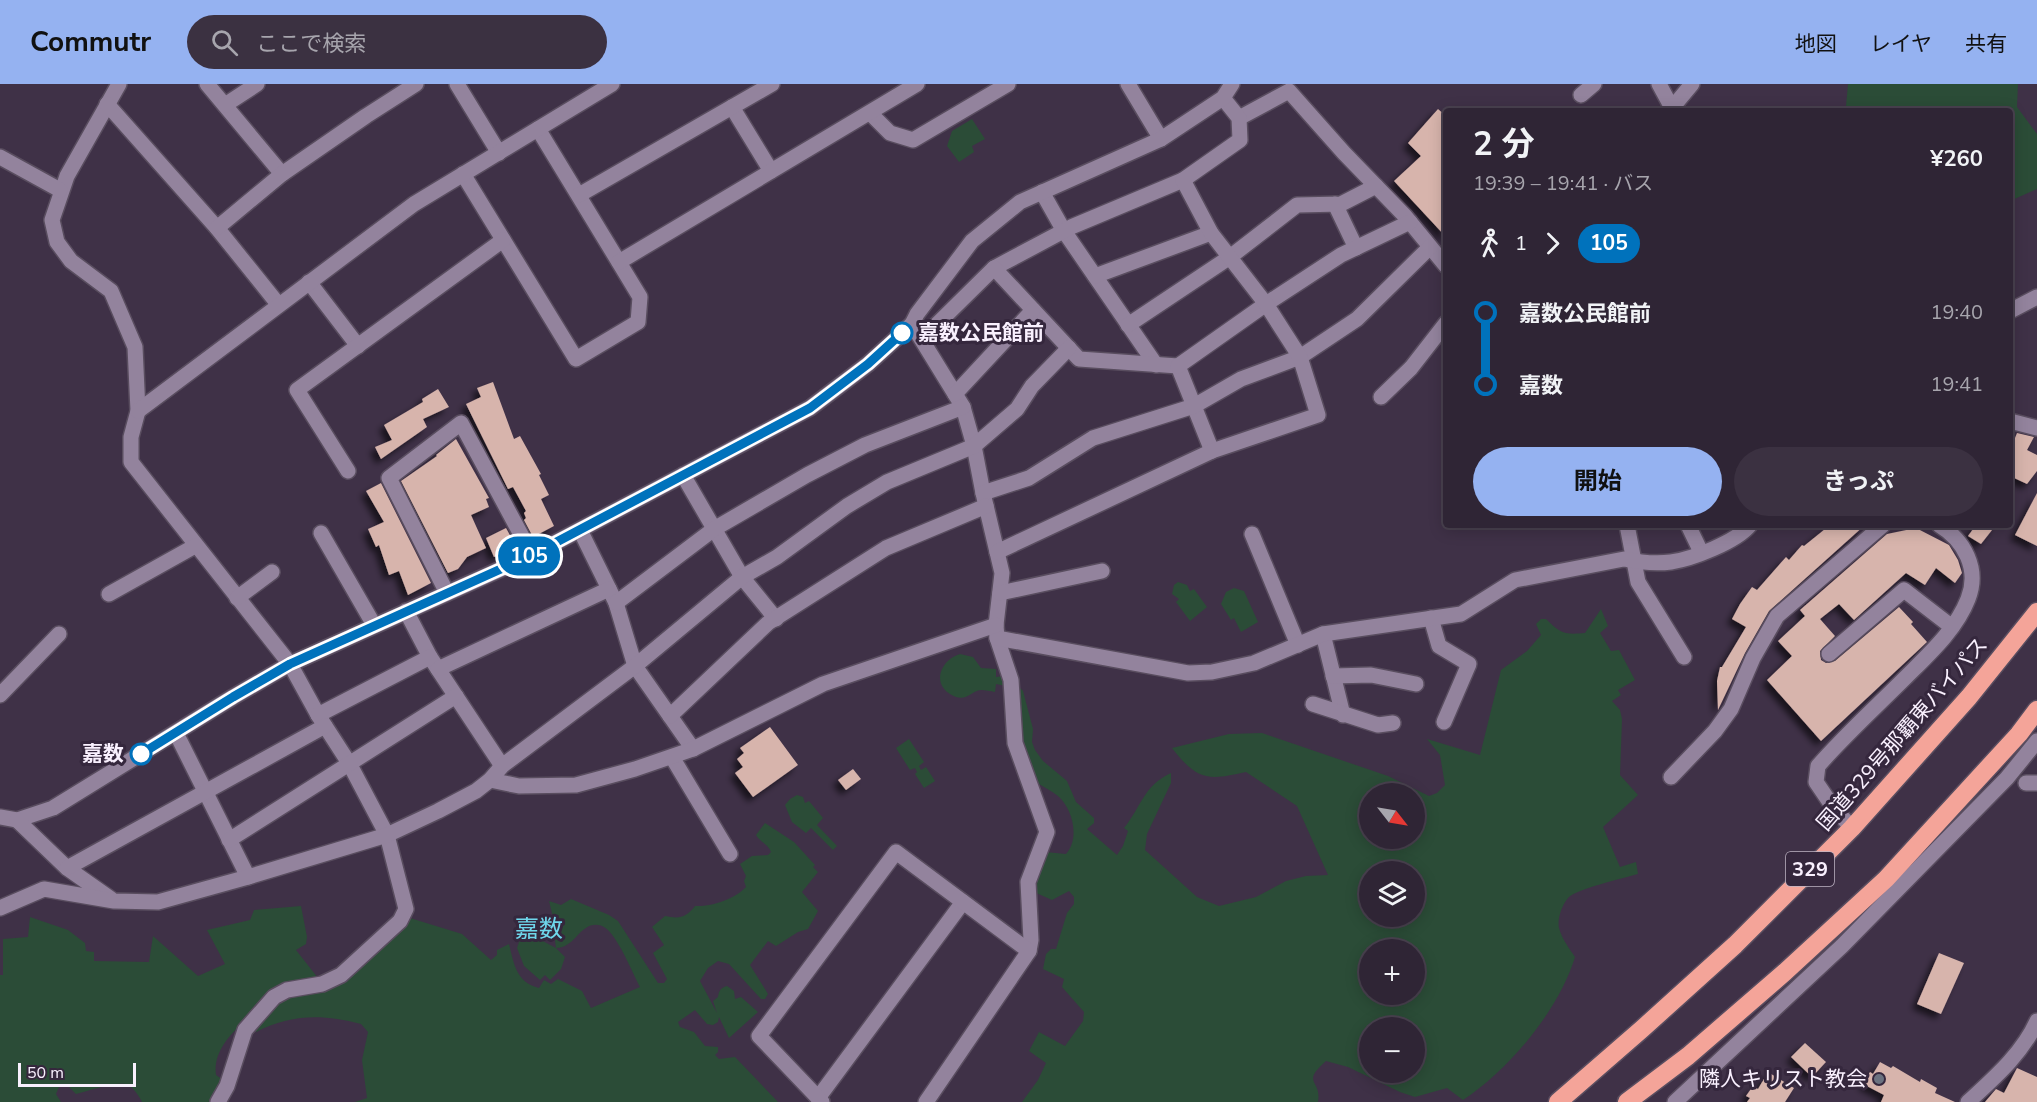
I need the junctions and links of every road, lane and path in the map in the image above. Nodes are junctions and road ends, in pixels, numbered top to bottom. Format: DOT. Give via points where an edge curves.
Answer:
graph roads {
  1 [pos="119,84"];
  2 [pos="207,84"];
  3 [pos="257,84"];
  4 [pos="416,84"];
  5 [pos="458,84"];
  6 [pos="612,84"];
  7 [pos="772,84"];
  8 [pos="916,84"];
  9 [pos="1008,84"];
  10 [pos="1128,84"];
  11 [pos="1232,84"];
  12 [pos="1594,84"];
  13 [pos="1659,84"];
  14 [pos="1692,84"];
  15 [pos="1581,95"];
  16 [pos="1223,98"];
  17 [pos="107,104"];
  18 [pos="225,105"];
  19 [pos="732,107"];
  20 [pos="1672,108"];
  21 [pos="1674,108"];
  22 [pos="870,112"];
  23 [pos="1239,118"];
  24 [pos="538,129"];
  25 [pos="1161,139"];
  26 [pos="499,153"];
  27 [pos="0,157"];
  28 [pos="771,171"];
  29 [pos="282,174"];
  30 [pos="463,174"];
  31 [pos="1183,180"];
  32 [pos="1376,186"];
  33 [pos="60,190"];
  34 [pos="1042,192"];
  35 [pos="579,195"];
  36 [pos="1335,204"];
  37 [pos="1410,222"];
  38 [pos="217,228"];
  39 [pos="1064,231"];
  40 [pos="1211,233"];
  41 [pos="503,240"];
  42 [pos="1430,247"];
  43 [pos="1356,248"];
  44 [pos="1230,257"];
  45 [pos="619,262"];
  46 [pos="1443,262"];
  47 [pos="994,268"];
  48 [pos="1095,276"];
  49 [pos="309,282"];
  50 [pos="2037,297"];
  51 [pos="278,304"];
  52 [pos="1266,304"];
  53 [pos="2013,309"];
  54 [pos="1033,310"];
  55 [pos="912,324"];
  56 [pos="1128,325"];
  57 [pos="1443,327"];
  58 [pos="922,339"];
  59 [pos="358,346"];
  60 [pos="1069,348"];
  61 [pos="1300,357"];
  62 [pos="1156,365"];
  63 [pos="1178,366"];
  64 [pos="1381,397"];
  65 [pos="959,400"];
  66 [pos="1194,406"];
  67 [pos="138,411"];
  68 [pos="2013,422"];
  69 [pos="2037,428"];
  70 [pos="974,446"];
  71 [pos="1212,451"];
  72 [pos="348,471"];
  73 [pos="683,476"];
  74 [pos="985,499"];
  75 [pos="1628,528"];
  76 [pos="1689,528"];
  77 [pos="1747,528"];
  78 [pos="1877,528"];
  79 [pos="1943,528"];
  80 [pos="714,530"];
  81 [pos="580,531"];
  82 [pos="321,533"];
  83 [pos="1252,534"];
  84 [pos="195,546"];
  85 [pos="997,552"];
  86 [pos="1701,552"];
  87 [pos="532,555"];
  88 [pos="1634,561"];
  89 [pos="1102,571"];
  90 [pos="272,572"];
  91 [pos="742,577"];
  92 [pos="609,589"];
  93 [pos="447,593"];
  94 [pos="1000,593"];
  95 [pos="109,594"];
  96 [pos="237,598"];
  97 [pos="616,603"];
  98 [pos="406,611"];
  99 [pos="2037,612"];
  100 [pos="1431,618"];
  101 [pos="776,619"];
  102 [pos="374,625"];
  103 [pos="1952,627"];
  104 [pos="997,632"];
  105 [pos="59,634"];
  106 [pos="1323,634"];
  107 [pos="1298,645"];
  108 [pos="1829,654"];
  109 [pos="1684,657"];
  110 [pos="434,663"];
  111 [pos="290,664"];
  112 [pos="635,666"];
  113 [pos="1333,676"];
  114 [pos="1416,684"];
  115 [pos="0,695"];
  116 [pos="456,696"];
  117 [pos="1313,705"];
  118 [pos="2037,710"];
  119 [pos="1343,715"];
  120 [pos="670,716"];
  121 [pos="321,721"];
  122 [pos="1444,722"];
  123 [pos="1393,723"];
  124 [pos="176,733"];
  125 [pos="2037,741"];
  126 [pos="693,749"];
  127 [pos="672,757"];
  128 [pos="349,764"];
  129 [pos="502,766"];
  130 [pos="1671,777"];
  131 [pos="490,780"];
  132 [pos="205,793"];
  133 [pos="0,817"];
  134 [pos="17,820"];
  135 [pos="1852,828"];
  136 [pos="387,835"];
  137 [pos="229,840"];
  138 [pos="730,854"];
  139 [pos="67,868"];
  140 [pos="248,877"];
  141 [pos="114,901"];
  142 [pos="963,902"];
  143 [pos="0,908"];
  144 [pos="1029,951"];
  145 [pos="2037,1021"];
  146 [pos="820,1100"];
  147 [pos="218,1102"];
  148 [pos="926,1102"];
  149 [pos="1558,1102"];
  150 [pos="1627,1102"];
  151 [pos="1675,1102"];
  152 [pos="1968,1102"];
  1 -- 17 [label="street"];
  2 -- 18 [label="street"];
  3 -- 18 [label="street"];
  4 -- 29 [label="street"];
  5 -- 26 [label="street"];
  6 -- 24 [label="street"];
  7 -- 19 [label="street"];
  8 -- 22 [label="street"];
  9 -- 22 [label="street" via="913,140 890,133"];
  10 -- 25 [label="street"];
  11 -- 16 [label="street"];
  12 -- 15 [label="street"];
  13 -- 20 [label="street"];
  14 -- 21 [label="street"];
  16 -- 23 [label="street"];
  16 -- 25 [label="street"];
  17 -- 33 [label="street"];
  17 -- 38 [label="street"];
  18 -- 29 [label="street"];
  19 -- 28 [label="street"];
  19 -- 35 [label="street"];
  22 -- 28 [label="street"];
  23 -- 31 [label="street" via="1240,140"];
  23 -- 32 [label="street" via="1288,91"];
  24 -- 26 [label="street"];
  24 -- 35 [label="street"];
  25 -- 34 [label="street"];
  26 -- 30 [label="street"];
  27 -- 33 [label="street"];
  28 -- 45 [label="street"];
  29 -- 38 [label="street"];
  30 -- 41 [label="street"];
  30 -- 49 [label="street" via="414,204"];
  31 -- 39 [label="street"];
  31 -- 40 [label="street"];
  32 -- 36 [label="street"];
  32 -- 37 [label="street"];
  33 -- 67 [label="street" via="52,220 57,242 71,261 111,291 135,347"];
  34 -- 39 [label="street"];
  34 -- 55 [label="street" via="1020,202 972,241"];
  35 -- 45 [label="street"];
  36 -- 43 [label="street"];
  36 -- 44 [label="street" via="1297,205"];
  37 -- 42 [label="street"];
  37 -- 43 [label="street"];
  38 -- 51 [label="street"];
  39 -- 47 [label="street"];
  39 -- 48 [label="street"];
  40 -- 44 [label="street"];
  40 -- 48 [label="street"];
  41 -- 45 [label="street" via="576,360 638,322 640,297"];
  41 -- 59 [label="street"];
  42 -- 46 [label="street"];
  42 -- 61 [label="street" via="1357,319"];
  43 -- 52 [label="street"];
  44 -- 52 [label="street"];
  44 -- 56 [label="street"];
  47 -- 54 [label="street"];
  47 -- 58 [label="street"];
  48 -- 56 [label="street"];
  49 -- 51 [label="street"];
  49 -- 59 [label="street"];
  50 -- 53 [label="street"];
  51 -- 67 [label="street"];
  52 -- 61 [label="street"];
  52 -- 63 [label="street"];
  54 -- 60 [label="street"];
  54 -- 65 [label="street"];
  55 -- 58 [label="street"];
  55 -- 73 [label="street" via="810,408"];
  56 -- 62 [label="street"];
  57 -- 64 [label="street" via="1411,368"];
  58 -- 65 [label="street"];
  59 -- 72 [label="street" via="297,390"];
  60 -- 62 [label="street" via="1079,359"];
  60 -- 70 [label="street" via="1032,386 1017,409"];
  61 -- 66 [label="street" via="1241,379"];
  61 -- 71 [label="street" via="1318,415"];
  62 -- 63 [label="street"];
  63 -- 66 [label="street"];
  65 -- 70 [label="street"];
  65 -- 80 [label="street" via="807,475"];
  66 -- 71 [label="street"];
  66 -- 74 [label="street" via="1093,438 1029,478"];
  67 -- 84 [label="street" via="131,437 131,462"];
  68 -- 69 [label="street"];
  70 -- 74 [label="street"];
  70 -- 91 [label="street" via="886,482"];
  71 -- 85 [label="street"];
  73 -- 80 [label="street"];
  73 -- 81 [label="street"];
  74 -- 85 [label="street"];
  74 -- 101 [label="street" via="886,548"];
  75 -- 88 [label="street"];
  76 -- 86 [label="street"];
  77 -- 86 [label="street"];
  78 -- 130 [label="street" via="1777,616 1731,709"];
  79 -- 103 [label="street" via="1958,539 1972,568 1968,599"];
  80 -- 91 [label="street"];
  80 -- 97 [label="street"];
  81 -- 87 [label="street"];
  81 -- 92 [label="street"];
  82 -- 102 [label="street"];
  83 -- 107 [label="street"];
  84 -- 95 [label="street"];
  84 -- 96 [label="street"];
  85 -- 94 [label="street" via="1002,573"];
  86 -- 88 [label="street" via="1670,562"];
  87 -- 93 [label="street"];
  87 -- 93 [label="street" via="461,423 389,478"];
  88 -- 100 [label="street" via="1624,559 1515,580 1461,614"];
  88 -- 109 [label="street" via="1638,582"];
  89 -- 94 [label="street"];
  90 -- 96 [label="street"];
  91 -- 101 [label="street"];
  91 -- 112 [label="street"];
  92 -- 97 [label="street"];
  92 -- 110 [label="street"];
  93 -- 98 [label="street"];
  94 -- 104 [label="street"];
  96 -- 111 [label="street"];
  97 -- 112 [label="street"];
  98 -- 102 [label="street"];
  98 -- 110 [label="street"];
  99 -- 135 [label="highway, 国道329号那覇東バイパス / 329" via="1969,697"];
  100 -- 106 [label="street"];
  100 -- 122 [label="street" via="1439,646 1469,664"];
  101 -- 120 [label="street"];
  102 -- 111 [label="street"];
  103 -- 108 [label="street" via="1904,590"];
  103 -- 135 [label="street" via="1818,766 1816,782"];
  104 -- 107 [label="street" via="1188,674 1254,663"];
  104 -- 126 [label="street" via="823,684"];
  104 -- 144 [label="street" via="1011,680 1015,743 1047,832 1028,882"];
  105 -- 115 [label="street"];
  106 -- 107 [label="street"];
  106 -- 113 [label="street"];
  110 -- 116 [label="street"];
  110 -- 121 [label="street"];
  111 -- 121 [label="street"];
  111 -- 124 [label="street"];
  112 -- 120 [label="street"];
  112 -- 129 [label="street"];
  113 -- 114 [label="street" via="1371,675"];
  113 -- 119 [label="street"];
  116 -- 128 [label="street"];
  116 -- 129 [label="street"];
  117 -- 119 [label="street"];
  118 -- 150 [label="highway, 329" via="1886,879 1697,1048"];
  119 -- 123 [label="street" via="1378,725"];
  120 -- 126 [label="street"];
  121 -- 128 [label="street"];
  121 -- 132 [label="street"];
  124 -- 132 [label="street"];
  124 -- 134 [label="street" via="53,808"];
  125 -- 151 [label="street" via="2007,778 1842,946"];
  126 -- 127 [label="street"];
  127 -- 131 [label="street" via="576,785 519,786"];
  127 -- 138 [label="street"];
  128 -- 136 [label="street"];
  128 -- 137 [label="street"];
  129 -- 131 [label="street"];
  131 -- 136 [label="street" via="448,806"];
  132 -- 137 [label="street"];
  132 -- 139 [label="street"];
  133 -- 134 [label="street"];
  134 -- 139 [label="street"];
  135 -- 149 [label="highway, 国道329号那覇東バイパス / 329" via="1735,945"];
  136 -- 140 [label="street"];
  136 -- 147 [label="street" via="406,909 400,921 341,975 274,997 245,1030"];
  137 -- 140 [label="street"];
  139 -- 141 [label="street"];
  140 -- 141 [label="street" via="158,902"];
  141 -- 143 [label="street" via="44,889"];
  142 -- 144 [label="street"];
  142 -- 146 [label="street"];
  142 -- 146 [label="street" via="896,852 759,1036"];
  144 -- 148 [label="street"];
  145 -- 152 [label="street" via="2007,1065"];
}
